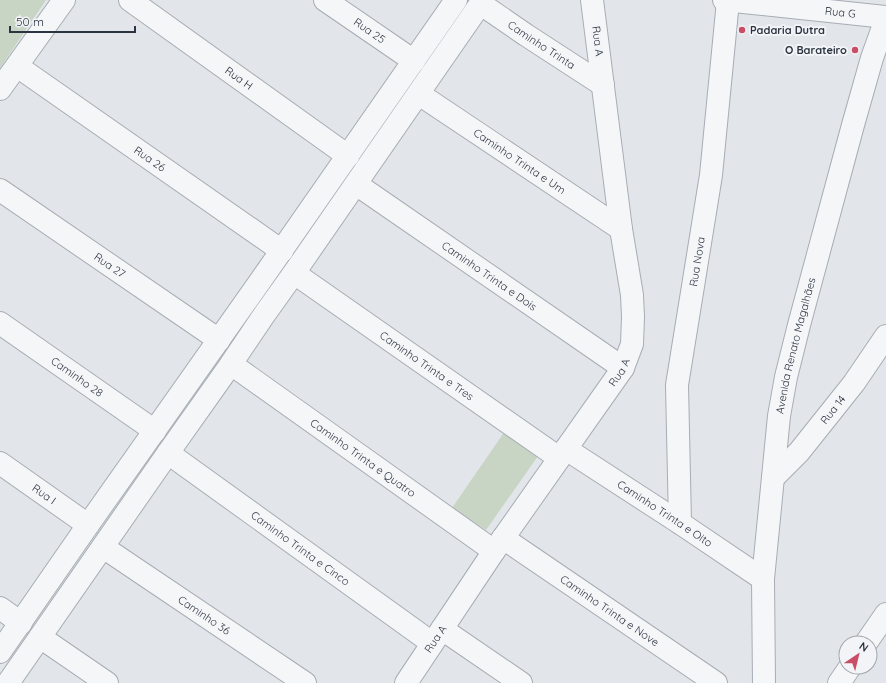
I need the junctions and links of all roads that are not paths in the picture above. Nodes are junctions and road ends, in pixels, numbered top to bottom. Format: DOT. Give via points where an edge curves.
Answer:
graph roads {
  1 [pos="64,0"];
  2 [pos="130,0"];
  3 [pos="325,0"];
  4 [pos="456,0"];
  5 [pos="592,0"];
  6 [pos="726,0"];
  7 [pos="482,2"];
  8 [pos="886,18"];
  9 [pos="414,61"];
  10 [pos="18,66"];
  11 [pos="603,85"];
  12 [pos="0,89"];
  13 [pos="418,94"];
  14 [pos="348,156"];
  15 [pos="356,184"];
  16 [pos="0,190"];
  17 [pos="621,229"];
  18 [pos="282,251"];
  19 [pos="294,273"];
  20 [pos="249,297"];
  21 [pos="267,310"];
  22 [pos="0,323"];
  23 [pos="886,336"];
  24 [pos="219,340"];
  25 [pos="231,364"];
  26 [pos="623,368"];
  27 [pos="155,431"];
  28 [pos="168,453"];
  29 [pos="563,454"];
  30 [pos="0,463"];
  31 [pos="773,478"];
  32 [pos="680,523"];
  33 [pos="88,525"];
  34 [pos="498,545"];
  35 [pos="103,547"];
  36 [pos="762,579"];
  37 [pos="0,608"];
  38 [pos="886,614"];
  39 [pos="21,622"];
  40 [pos="872,635"];
  41 [pos="437,636"];
  42 [pos="40,637"];
  43 [pos="0,652"];
  44 [pos="8,683"];
  45 [pos="107,683"];
  46 [pos="305,683"];
  47 [pos="406,683"];
  48 [pos="520,683"];
  49 [pos="716,683"];
  50 [pos="764,683"];
  1 -- 10 [label="street"];
  2 -- 14 [label="street, Rua H"];
  3 -- 9 [label="street, Rua 25"];
  4 -- 9 [label="street"];
  5 -- 11 [label="street, Rua A"];
  6 -- 8 [label="street, Rua G"];
  6 -- 32 [label="street, Rua Nova" via="711,175 677,385"];
  7 -- 11 [label="street, Caminho Trinta" via="526,35"];
  7 -- 13 [label="street"];
  8 -- 31 [label="street, Avenida Renato Magalhães" via="855,118 786,377"];
  9 -- 14 [label="street"];
  10 -- 12 [label="street"];
  10 -- 18 [label="street, Rua 26"];
  11 -- 17 [label="street, Rua A"];
  13 -- 15 [label="street"];
  13 -- 17 [label="street, Caminho Trinta e Um"];
  14 -- 18 [label="street"];
  15 -- 19 [label="street"];
  15 -- 26 [label="street, Caminho Trinta e Dois"];
  16 -- 24 [label="street, Rua 27"];
  17 -- 26 [label="street, Rua A" via="633,317 632,344"];
  18 -- 20 [label="street"];
  19 -- 21 [label="street"];
  19 -- 29 [label="street, Caminho Trinta e Tres"];
  20 -- 21 [label="street"];
  20 -- 24 [label="street"];
  21 -- 25 [label="street"];
  22 -- 27 [label="street, Caminho 28"];
  23 -- 31 [label="street, Rua 14" via="854,383 799,452"];
  24 -- 27 [label="street"];
  25 -- 28 [label="street"];
  25 -- 34 [label="street, Caminho Trinta e Quatro"];
  26 -- 29 [label="street, Rua A"];
  27 -- 33 [label="street"];
  28 -- 35 [label="street"];
  28 -- 41 [label="street, Caminho Trinta e Cinco"];
  29 -- 32 [label="street, Caminho Trinta e Oito"];
  29 -- 34 [label="street, Rua A"];
  30 -- 33 [label="street, Rua I"];
  31 -- 36 [label="street, Avenida Renato Magalhães"];
  32 -- 36 [label="street, Caminho Trinta e Oito"];
  33 -- 39 [label="street"];
  34 -- 41 [label="street, Rua A"];
  34 -- 49 [label="street, Caminho Trinta e Nove"];
  35 -- 42 [label="street"];
  35 -- 46 [label="street, Caminho 36"];
  36 -- 50 [label="street, Avenida Renato Magalhães"];
  37 -- 39 [label="street"];
  38 -- 40 [label="street"];
  39 -- 43 [label="street"];
  41 -- 47 [label="street, Rua A"];
  41 -- 48 [label="street, Caminho Trinta e Cinco"];
  42 -- 44 [label="street"];
  42 -- 45 [label="street"];
}
